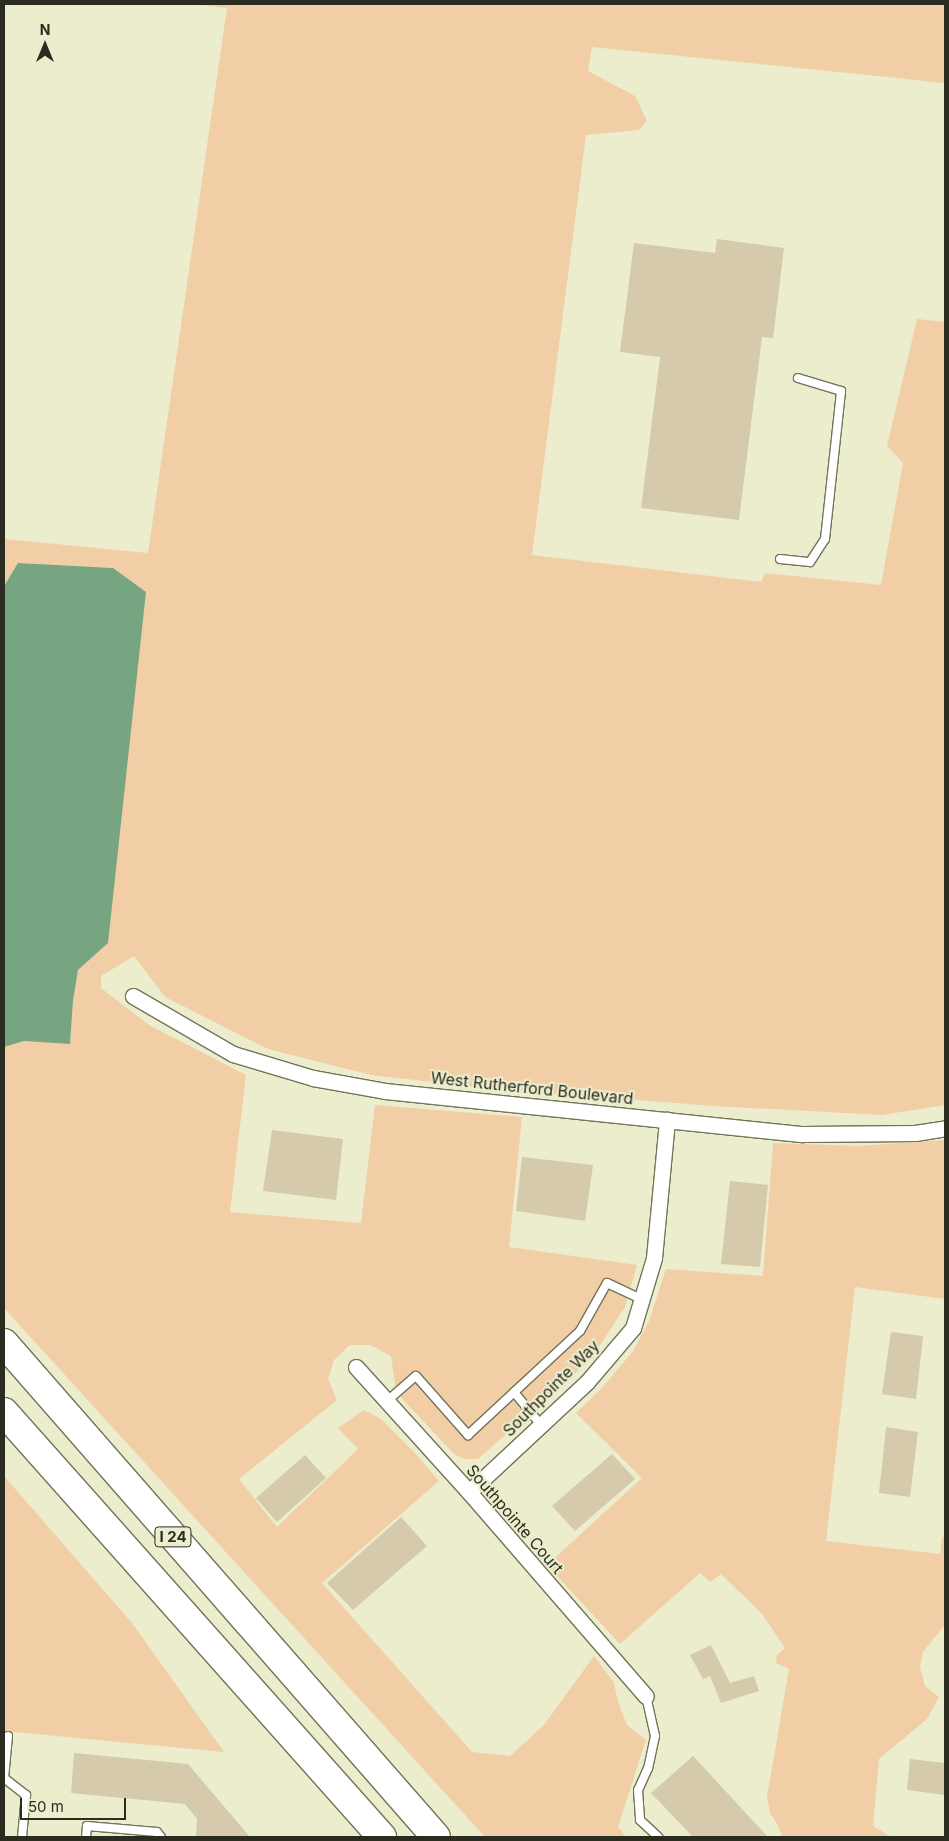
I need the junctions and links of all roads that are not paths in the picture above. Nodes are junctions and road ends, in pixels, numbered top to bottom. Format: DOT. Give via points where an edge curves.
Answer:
graph roads {
  1 [pos="798,378"];
  2 [pos="780,559"];
  3 [pos="133,996"];
  4 [pos="667,1120"];
  5 [pos="945,1128"];
  6 [pos="642,1299"];
  7 [pos="4,1343"];
  8 [pos="356,1368"];
  9 [pos="514,1392"];
  10 [pos="387,1401"];
  11 [pos="4,1412"];
  12 [pos="541,1425"];
  13 [pos="469,1492"];
  14 [pos="646,1696"];
  15 [pos="342,1731"];
  16 [pos="8,1736"];
  17 [pos="316,1763"];
  18 [pos="22,1837"];
  19 [pos="86,1837"];
  20 [pos="160,1837"];
  21 [pos="366,1837"];
  22 [pos="382,1837"];
  23 [pos="436,1837"];
  24 [pos="446,1837"];
  25 [pos="658,1837"];
  1 -- 2 [label="lane" via="842,391 825,539 810,562"];
  3 -- 4 [label="street, West Rutherford Boulevard" via="233,1054 313,1078 385,1091"];
  4 -- 5 [label="street, West Rutherford Boulevard" via="803,1134 915,1133"];
  4 -- 6 [label="street, Southpointe Way" via="654,1258"];
  6 -- 9 [label="lane" via="607,1283 580,1331"];
  6 -- 12 [label="street, Southpointe Way" via="633,1328 588,1382"];
  7 -- 15 [label="highway, I 24"];
  8 -- 10 [label="street, Southpointe Court"];
  9 -- 10 [label="lane" via="468,1434 416,1376"];
  9 -- 12 [label="lane"];
  10 -- 13 [label="street, Southpointe Court"];
  11 -- 17 [label="highway, I 24"];
  12 -- 13 [label="street, Southpointe Way"];
  13 -- 14 [label="street, Southpointe Court"];
  14 -- 25 [label="lane" via="654,1736 648,1768 638,1790 640,1820"];
  15 -- 23 [label="highway, I 24"];
  15 -- 24 [label="highway"];
  16 -- 18 [label="lane" via="4,1778 26,1796"];
  17 -- 21 [label="highway"];
  17 -- 22 [label="highway, I 24"];
  19 -- 20 [label="lane" via="87,1826 157,1832"];
}
